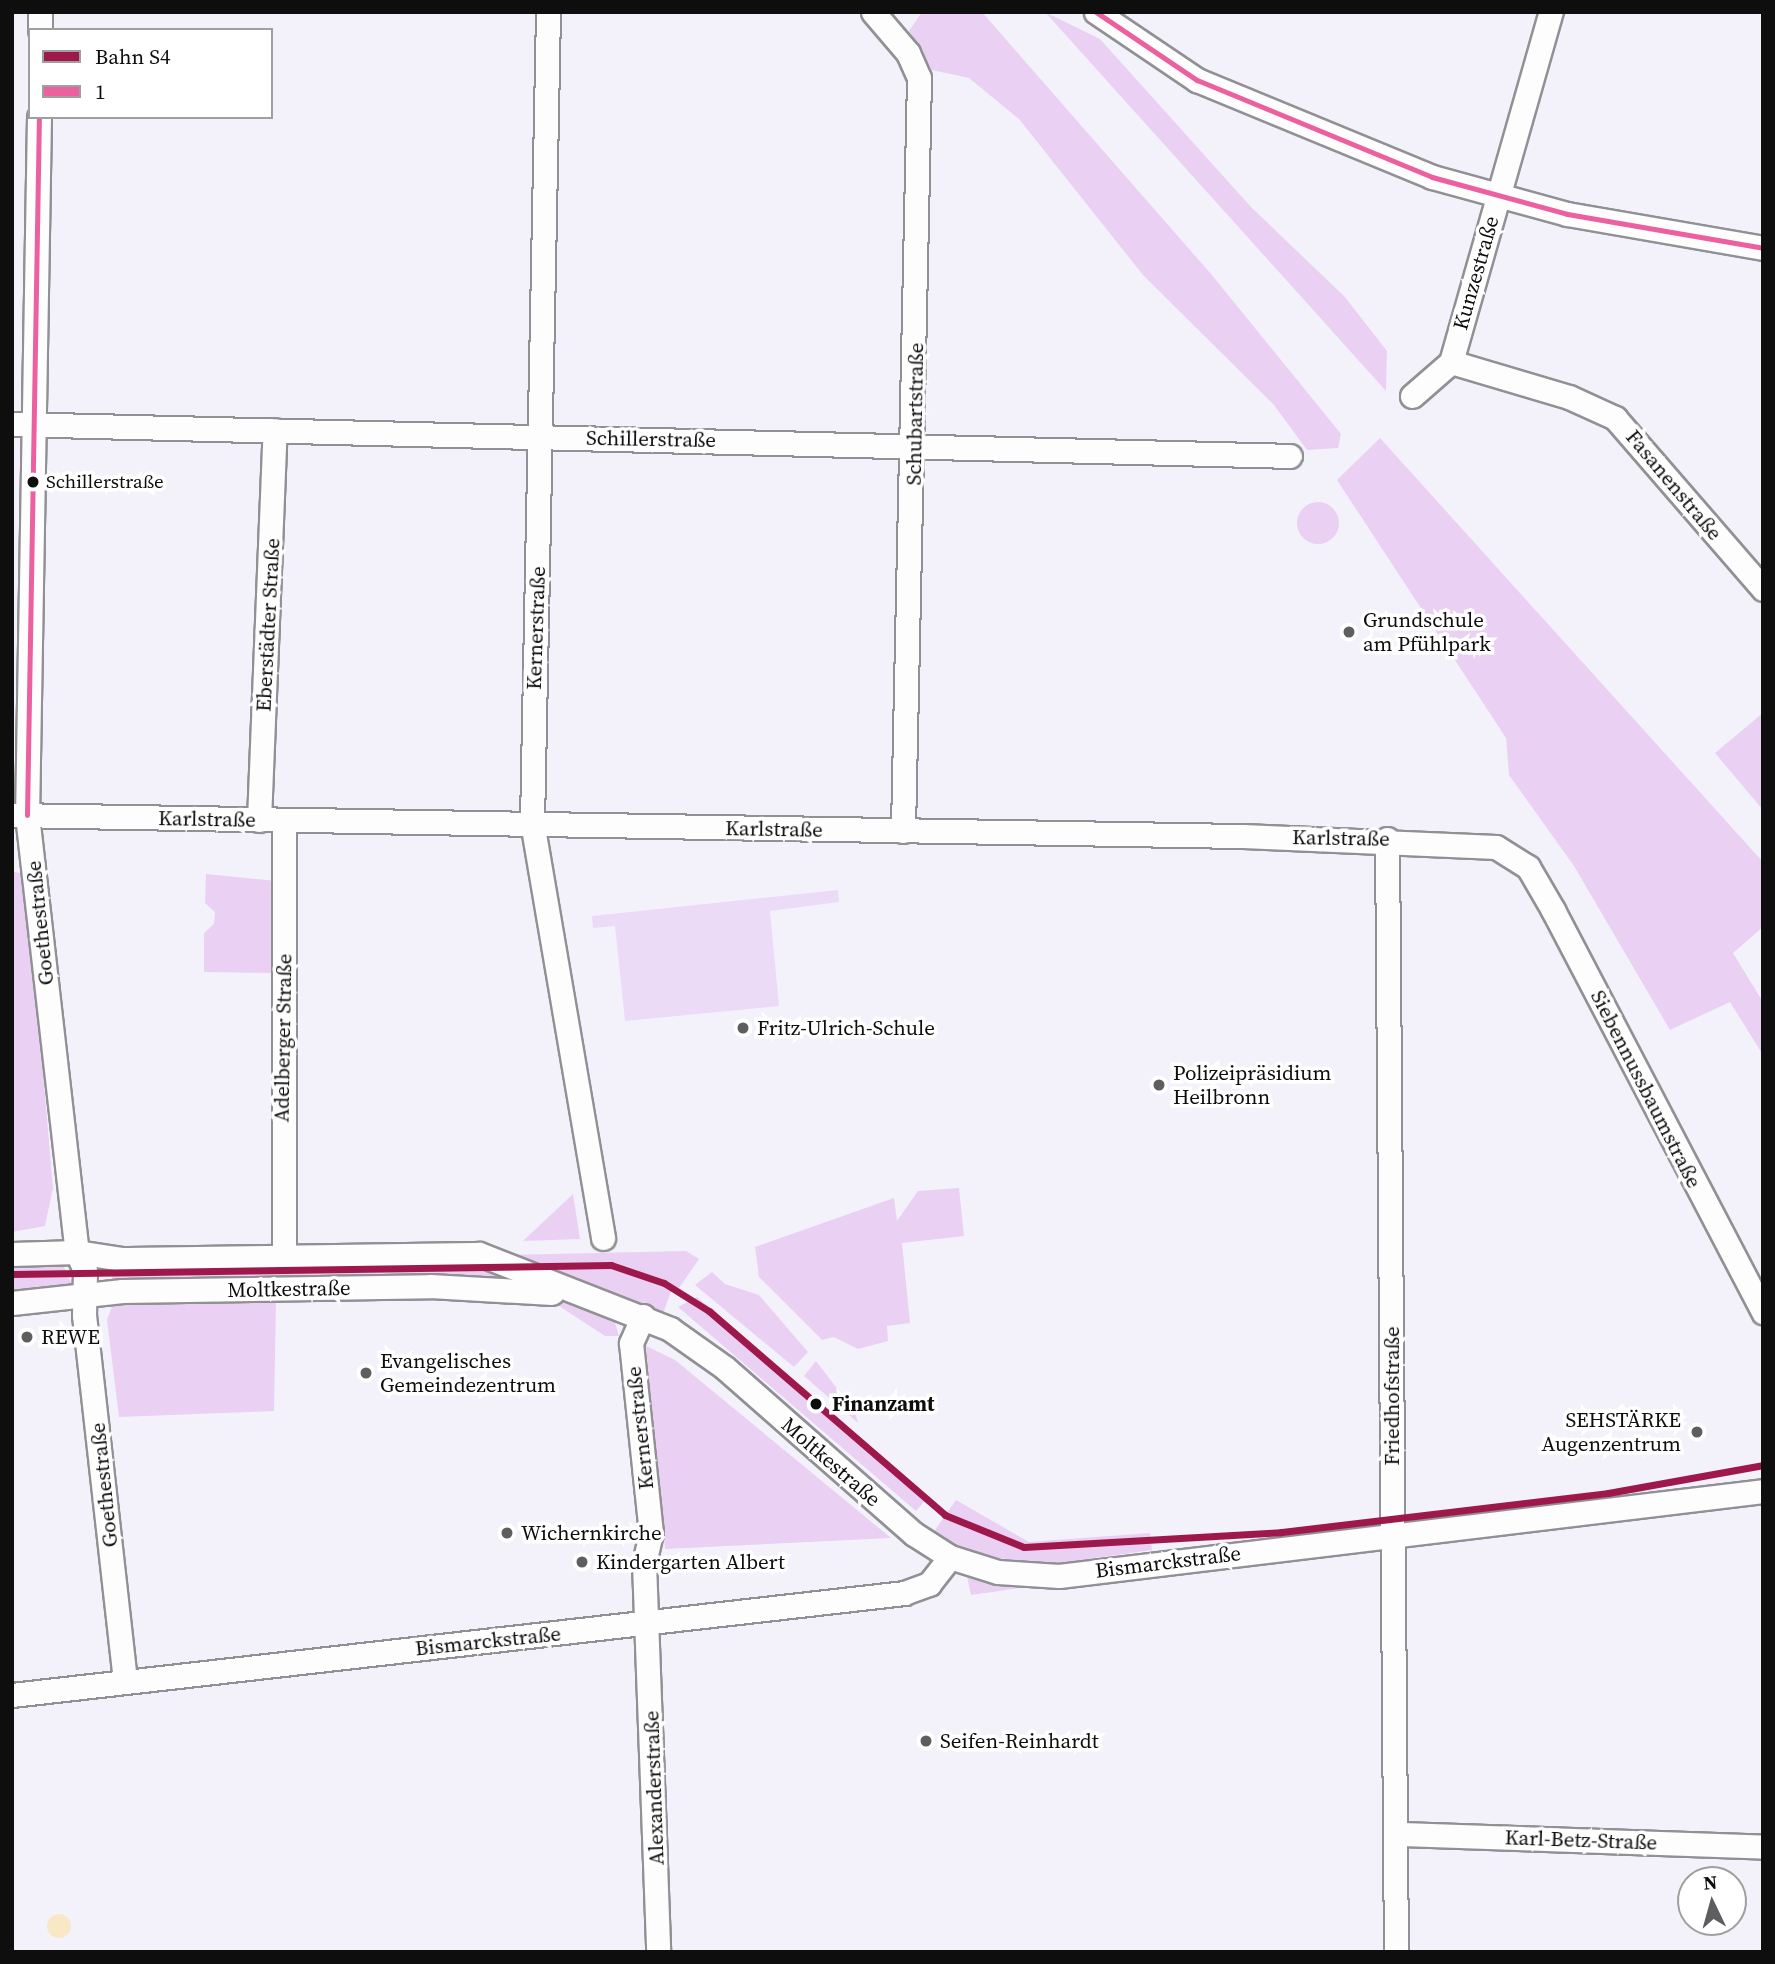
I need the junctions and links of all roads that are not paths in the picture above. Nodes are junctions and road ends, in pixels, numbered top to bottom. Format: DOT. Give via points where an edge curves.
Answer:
graph roads {
  1 [pos="548,12"];
  2 [pos="873,12"];
  3 [pos="1096,12"];
  4 [pos="1551,12"];
  5 [pos="39,119"];
  6 [pos="1498,197"];
  7 [pos="1763,248"];
  8 [pos="1451,362"];
  9 [pos="1412,396"];
  10 [pos="23,424"];
  11 [pos="275,430"];
  12 [pos="541,436"];
  13 [pos="914,446"];
  14 [pos="1290,456"];
  15 [pos="1763,589"];
  16 [pos="20,815"];
  17 [pos="259,820"];
  18 [pos="284,820"];
  19 [pos="532,822"];
  20 [pos="903,831"];
  21 [pos="1387,839"];
  22 [pos="1528,867"];
  23 [pos="603,1238"];
  24 [pos="77,1252"];
  25 [pos="12,1254"];
  26 [pos="284,1256"];
  27 [pos="566,1292"];
  28 [pos="84,1296"];
  29 [pos="12,1303"];
  30 [pos="1763,1312"];
  31 [pos="643,1316"];
  32 [pos="1763,1491"];
  33 [pos="914,1534"];
  34 [pos="1394,1534"];
  35 [pos="950,1558"];
  36 [pos="649,1625"];
  37 [pos="125,1681"];
  38 [pos="12,1695"];
  39 [pos="1399,1834"];
  40 [pos="1763,1847"];
  41 [pos="658,1952"];
  42 [pos="1396,1952"];
  1 -- 12 [label="street, Kernerstraße"];
  2 -- 13 [label="street, Schubartstraße" via="908,53 919,78"];
  3 -- 6 [label="street" via="1197,80 1369,154"];
  4 -- 6 [label="street, Kunzestraße"];
  5 -- 10 [label="street, Goethestraße"];
  6 -- 7 [label="street"];
  6 -- 8 [label="street, Kunzestraße"];
  8 -- 9 [label="street"];
  8 -- 15 [label="street, Fasanenstraße" via="1569,397 1615,418"];
  10 -- 11 [label="street, Schillerstraße"];
  10 -- 16 [label="street, Goethestraße"];
  11 -- 12 [label="street, Schillerstraße"];
  11 -- 17 [label="street, Eberstädter Straße"];
  12 -- 13 [label="street, Schillerstraße"];
  12 -- 19 [label="street, Kernerstraße"];
  13 -- 14 [label="street, Schillerstraße"];
  13 -- 20 [label="street, Schubartstraße"];
  16 -- 17 [label="street, Karlstraße"];
  16 -- 24 [label="street, Goethestraße"];
  17 -- 18 [label="street, Karlstraße"];
  18 -- 19 [label="street, Karlstraße"];
  18 -- 26 [label="street, Adelberger Straße"];
  19 -- 20 [label="street, Karlstraße"];
  19 -- 23 [label="street, Kernerstraße"];
  20 -- 21 [label="street, Karlstraße"];
  21 -- 22 [label="street, Karlstraße" via="1496,847"];
  21 -- 34 [label="street, Friedhofstraße"];
  22 -- 30 [label="street, Siebennussbaumstraße"];
  24 -- 25 [label="street, Moltkestraße"];
  24 -- 26 [label="street, Moltkestraße" via="111,1259"];
  24 -- 28 [label="street, Goethestraße"];
  26 -- 27 [label="street, Moltkestraße" via="463,1252"];
  27 -- 28 [label="street, Moltkestraße" via="430,1286"];
  27 -- 31 [label="street, Moltkestraße"];
  28 -- 29 [label="street, Moltkestraße"];
  28 -- 37 [label="street, Goethestraße"];
  31 -- 33 [label="street, Moltkestraße" via="710,1356"];
  31 -- 36 [label="street, Kernerstraße" via="631,1343 651,1534 644,1563"];
  32 -- 34 [label="street, Bismarckstraße"];
  33 -- 35 [label="street, Bismarckstraße"];
  34 -- 35 [label="street, Bismarckstraße" via="1059,1576 998,1572"];
  34 -- 39 [label="street, Friedhofstraße"];
  35 -- 36 [label="street, Bismarckstraße" via="929,1584 904,1593"];
  36 -- 37 [label="street, Bismarckstraße"];
  36 -- 41 [label="street, Alexanderstraße"];
  37 -- 38 [label="street, Bismarckstraße"];
  39 -- 40 [label="street, Karl-Betz-Straße"];
  39 -- 42 [label="street, Friedhofstraße"];
}
